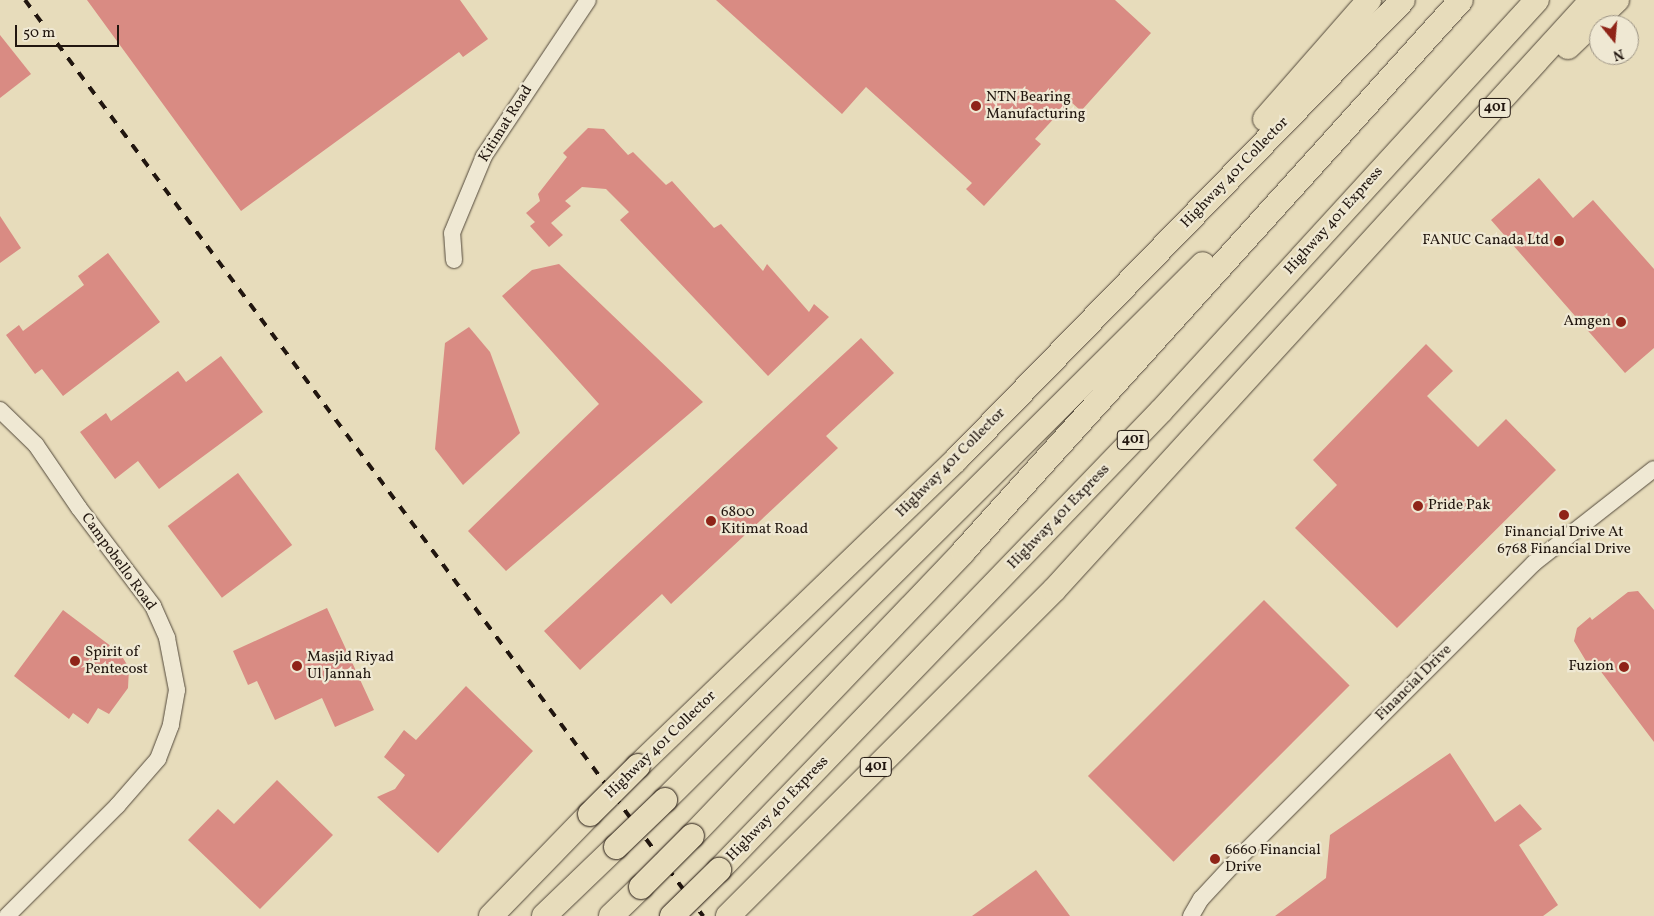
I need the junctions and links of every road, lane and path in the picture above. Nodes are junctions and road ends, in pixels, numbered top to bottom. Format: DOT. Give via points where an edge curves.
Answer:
graph roads {
  1 [pos="588,0"];
  2 [pos="1369,0"];
  3 [pos="1403,0"];
  4 [pos="1461,0"];
  5 [pos="1537,0"];
  6 [pos="1592,0"];
  7 [pos="1617,0"];
  8 [pos="1382,86"];
  9 [pos="1398,216"];
  10 [pos="454,260"];
  11 [pos="0,410"];
  12 [pos="956,460"];
  13 [pos="1654,469"];
  14 [pos="734,910"];
  15 [pos="7,916"];
  16 [pos="491,916"];
  17 [pos="544,916"];
  18 [pos="611,916"];
  19 [pos="672,916"];
  20 [pos="1192,916"];
  1 -- 10 [label="street, Kitimat Road" via="484,156 452,233"];
  2 -- 12 [label="highway" via="1282,101"];
  3 -- 12 [label="highway, Highway 401 Collector"];
  4 -- 8 [label="highway"];
  5 -- 19 [label="highway, Highway 401 Express / 401, bridge" via="1161,411"];
  6 -- 9 [label="highway, 401"];
  7 -- 9 [label="highway"];
  8 -- 17 [label="highway, bridge" via="665,800"];
  8 -- 18 [label="highway, bridge" via="970,545 692,836"];
  9 -- 14 [label="highway, 401" via="1054,590"];
  11 -- 15 [label="street, Campobello Road" via="36,445 78,508 153,606 166,638 178,690 171,725 158,759 117,806"];
  12 -- 16 [label="highway, Highway 401 Collector, bridge" via="638,766"];
  13 -- 20 [label="street, Financial Drive" via="1527,570 1241,856 1201,899"];
}
